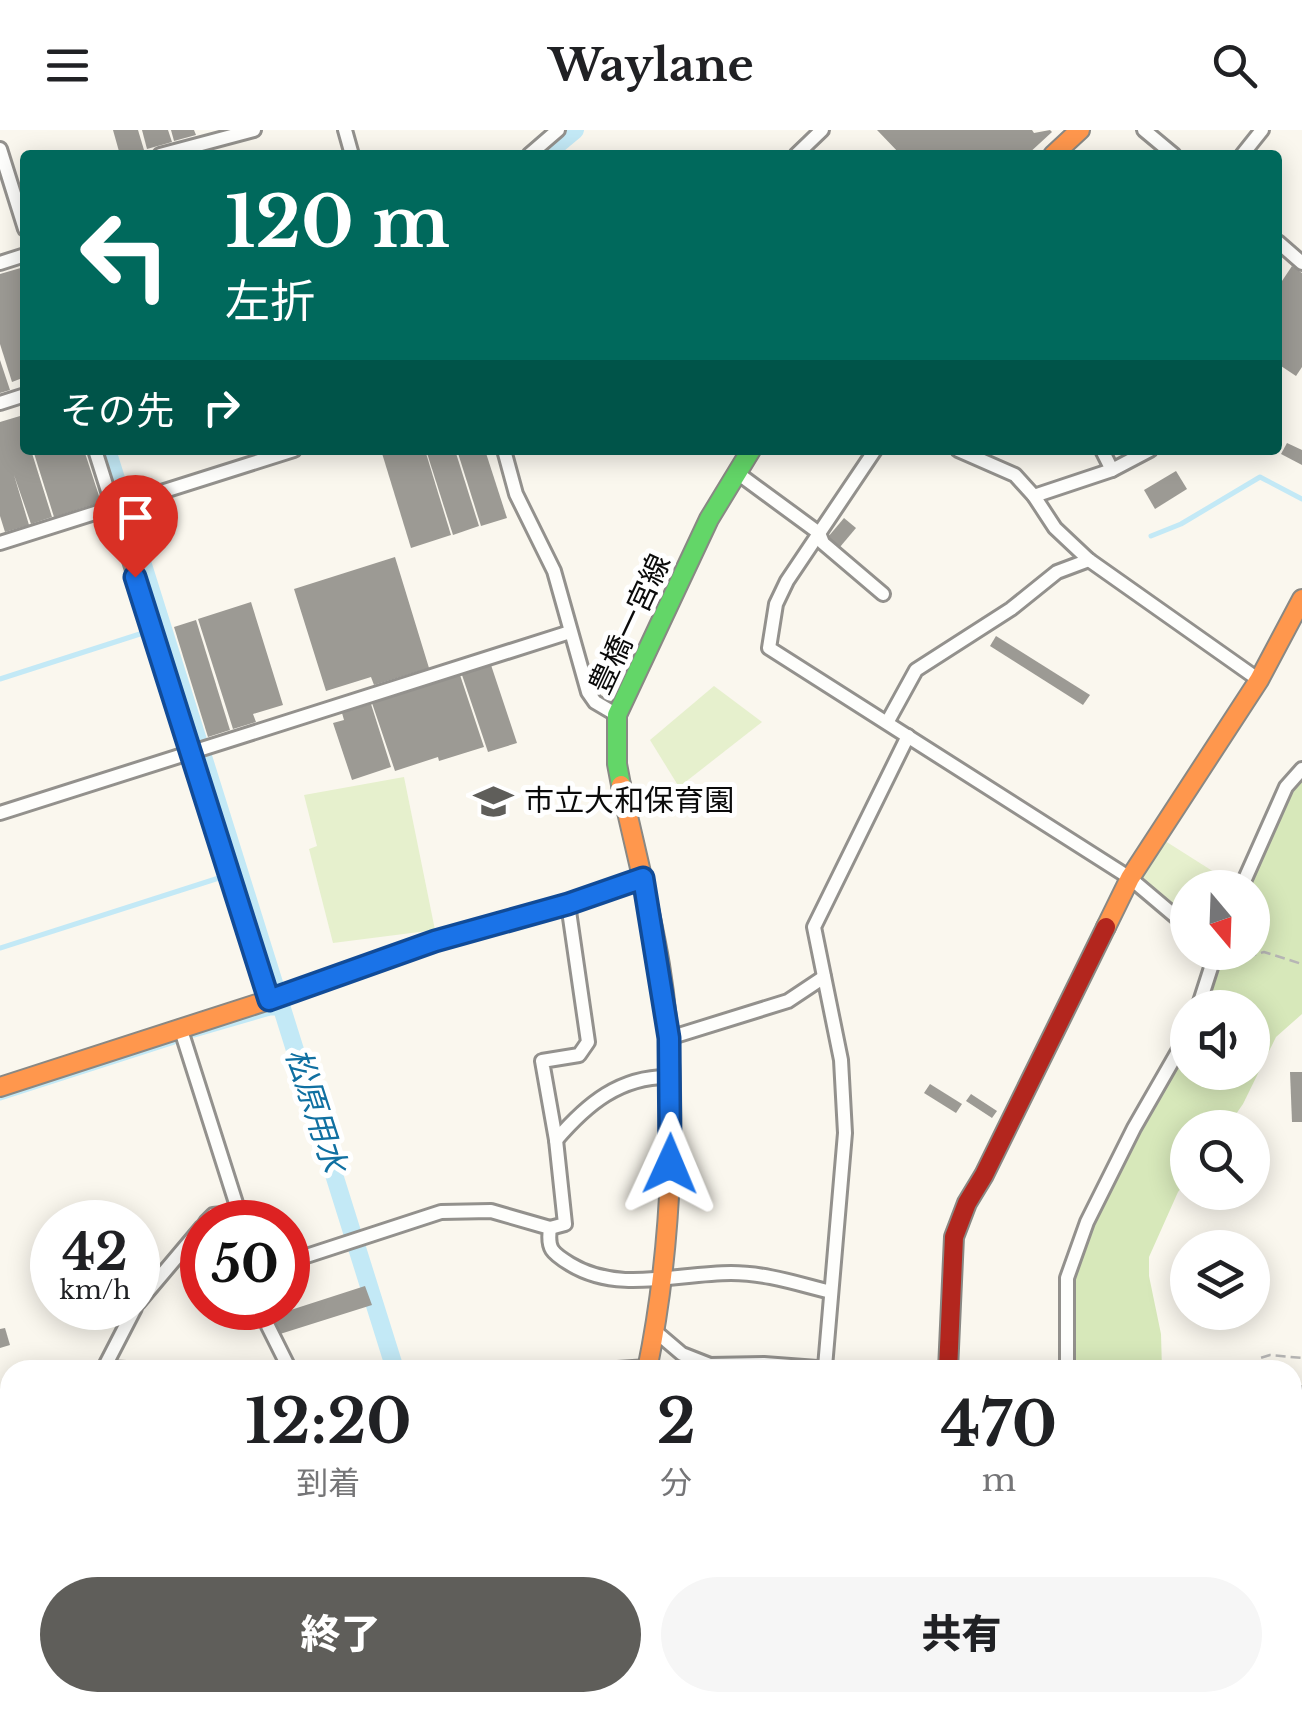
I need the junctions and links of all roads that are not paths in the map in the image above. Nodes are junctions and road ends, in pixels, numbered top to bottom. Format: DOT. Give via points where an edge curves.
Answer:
graph roads {
  1 [pos="254,130"];
  2 [pos="558,130"];
  3 [pos="822,130"];
  4 [pos="1080,130"];
  5 [pos="1144,130"];
  6 [pos="1262,130"];
  7 [pos="0,149"];
  8 [pos="179,150"];
  9 [pos="534,150"];
  10 [pos="801,150"];
  11 [pos="1058,150"];
  12 [pos="1168,150"];
  13 [pos="1246,150"];
  14 [pos="20,192"];
  15 [pos="1282,246"];
  16 [pos="1302,263"];
  17 [pos="96,455"];
  18 [pos="278,455"];
  19 [pos="505,455"];
  20 [pos="748,455"];
  21 [pos="872,455"];
  22 [pos="970,455"];
  23 [pos="1104,455"];
  24 [pos="1140,455"];
  25 [pos="1112,470"];
  26 [pos="736,472"];
  27 [pos="1034,496"];
  28 [pos="112,507"];
  29 [pos="819,533"];
  30 [pos="0,543"];
  31 [pos="1089,560"];
  32 [pos="883,594"];
  33 [pos="1302,599"];
  34 [pos="570,632"];
  35 [pos="1259,680"];
  36 [pos="616,715"];
  37 [pos="888,721"];
  38 [pos="908,736"];
  39 [pos="190,752"];
  40 [pos="1302,769"];
  41 [pos="0,812"];
  42 [pos="1248,870"];
  43 [pos="643,878"];
  44 [pos="1130,878"];
  45 [pos="568,904"];
  46 [pos="1170,912"];
  47 [pos="824,977"];
  48 [pos="269,1000"];
  49 [pos="180,1027"];
  50 [pos="669,1038"];
  51 [pos="1170,1065"];
  52 [pos="670,1077"];
  53 [pos="0,1087"];
  54 [pos="556,1140"];
  55 [pos="235,1200"];
  56 [pos="550,1228"];
  57 [pos="180,1253"];
  58 [pos="310,1255"];
  59 [pos="160,1277"];
  60 [pos="658,1280"];
  61 [pos="831,1292"];
  62 [pos="124,1330"];
  63 [pos="270,1330"];
  64 [pos="654,1331"];
  65 [pos="108,1360"];
  66 [pos="285,1360"];
  67 [pos="649,1360"];
  68 [pos="694,1360"];
  69 [pos="826,1360"];
  70 [pos="948,1360"];
  71 [pos="1067,1360"];
  1 -- 8 [label="street"];
  2 -- 9 [label="street"];
  3 -- 10 [label="street"];
  4 -- 11 [label="street"];
  5 -- 12 [label="street"];
  6 -- 13 [label="street"];
  7 -- 14 [label="street"];
  15 -- 16 [label="street"];
  17 -- 28 [label="street"];
  18 -- 28 [label="street"];
  19 -- 34 [label="street" via="516,494 554,570"];
  20 -- 26 [label="street, 豊橋一宮線"];
  21 -- 29 [label="street"];
  22 -- 27 [label="street" via="1015,474"];
  23 -- 25 [label="street"];
  24 -- 25 [label="street"];
  25 -- 27 [label="street"];
  26 -- 29 [label="street"];
  26 -- 36 [label="street, 豊橋一宮線"];
  27 -- 31 [label="street"];
  28 -- 30 [label="street"];
  28 -- 39 [label="street"];
  29 -- 32 [label="street"];
  29 -- 37 [label="street" via="776,604 769,648"];
  31 -- 35 [label="street"];
  31 -- 37 [label="street" via="1057,572 916,670"];
  33 -- 35 [label="street"];
  34 -- 36 [label="street" via="588,692"];
  34 -- 39 [label="street"];
  35 -- 44 [label="street"];
  36 -- 43 [label="street, 豊橋一宮線" via="617,764"];
  37 -- 38 [label="street"];
  38 -- 44 [label="street"];
  38 -- 47 [label="street" via="814,926"];
  39 -- 41 [label="street"];
  39 -- 48 [label="street"];
  40 -- 42 [label="street" via="1286,787"];
  43 -- 45 [label="street"];
  43 -- 50 [label="street, 豊橋一宮線"];
  44 -- 46 [label="street"];
  44 -- 70 [label="street" via="954,1237"];
  45 -- 48 [label="street" via="435,941"];
  45 -- 54 [label="street" via="588,1042 579,1055 542,1062"];
  47 -- 50 [label="street" via="788,1001"];
  47 -- 61 [label="street" via="841,1060 845,1133"];
  48 -- 49 [label="street"];
  49 -- 53 [label="street"];
  49 -- 55 [label="street"];
  50 -- 52 [label="street, 豊橋一宮線"];
  51 -- 71 [label="street" via="1087,1222 1067,1278"];
  52 -- 54 [label="street" via="652,1076 603,1095"];
  52 -- 60 [label="street, 豊橋一宮線" via="669,1197"];
  54 -- 56 [label="street" via="565,1224"];
  56 -- 58 [label="street" via="491,1210 441,1212"];
  56 -- 60 [label="street" via="551,1252 581,1270"];
  57 -- 59 [label="street"];
  60 -- 61 [label="street" via="731,1273"];
  60 -- 64 [label="street, 豊橋一宮線"];
  61 -- 69 [label="street"];
  62 -- 65 [label="street"];
  63 -- 66 [label="street"];
  64 -- 67 [label="street, 豊橋一宮線"];
  64 -- 68 [label="street"];
}
